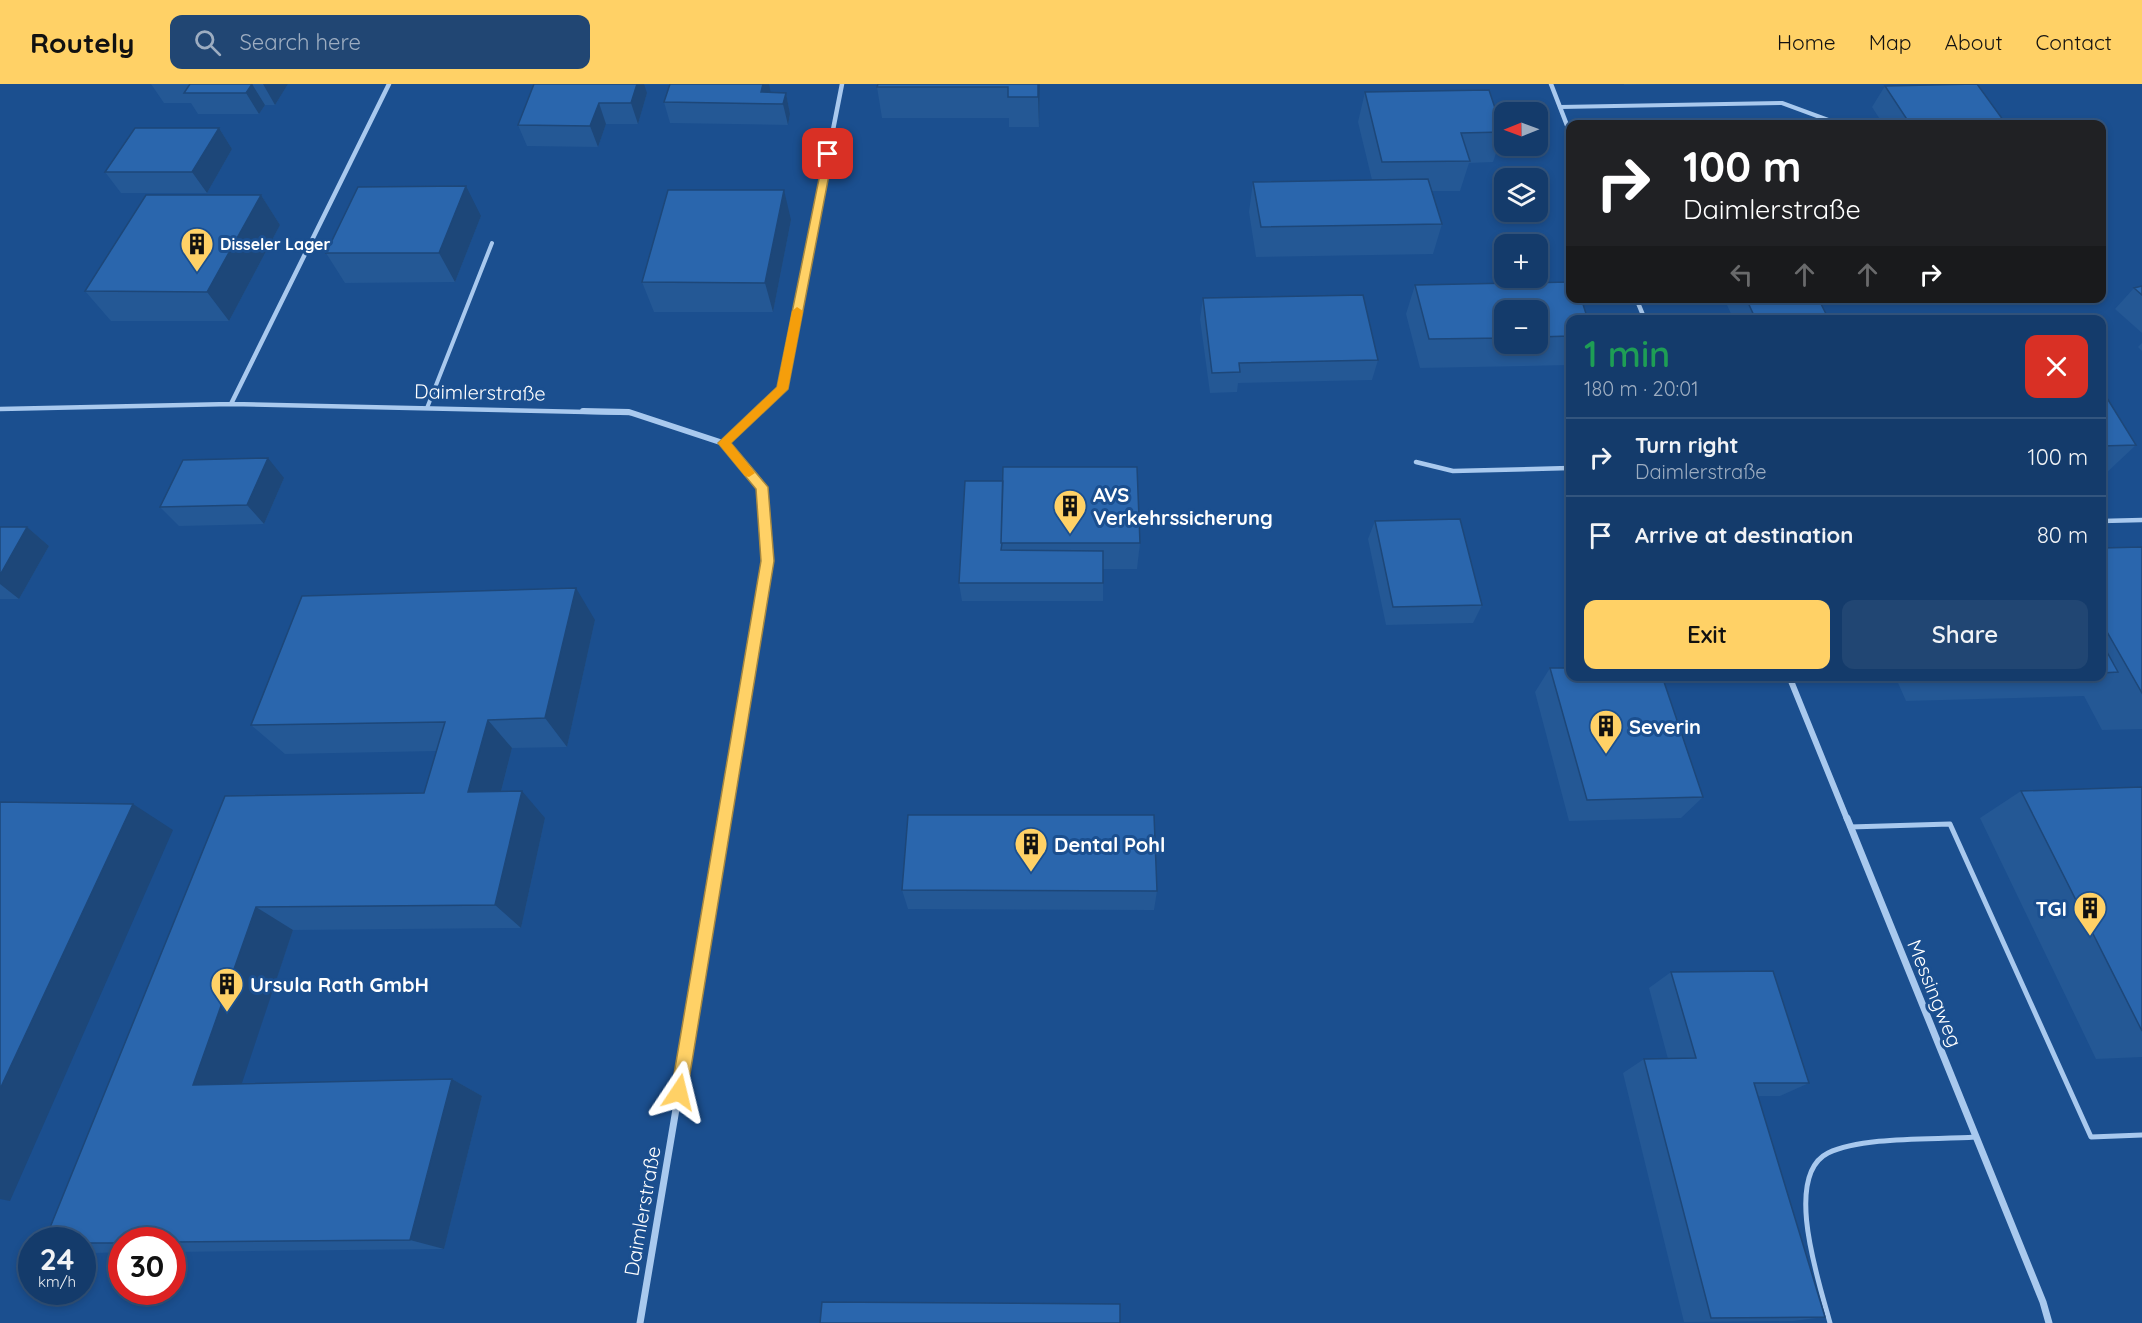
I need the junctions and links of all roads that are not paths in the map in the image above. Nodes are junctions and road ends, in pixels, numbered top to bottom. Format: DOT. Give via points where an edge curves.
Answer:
graph roads {
  1 [pos="389,84"];
  2 [pos="842,84"];
  3 [pos="1551,84"];
  4 [pos="1560,107"];
  5 [pos="1828,120"];
  6 [pos="1566,123"];
  7 [pos="492,243"];
  8 [pos="231,404"];
  9 [pos="427,408"];
  10 [pos="0,409"];
  11 [pos="723,443"];
  12 [pos="1416,462"];
  13 [pos="1566,468"];
  14 [pos="2142,520"];
  15 [pos="2106,521"];
  16 [pos="1791,681"];
  17 [pos="1851,827"];
  18 [pos="2142,1135"];
  19 [pos="1975,1137"];
  20 [pos="640,1323"];
  21 [pos="1830,1323"];
  22 [pos="2049,1323"];
  1 -- 8 [label="street"];
  2 -- 11 [label="street" via="782,389"];
  3 -- 4 [label="street"];
  4 -- 5 [label="lane" via="1782,103"];
  4 -- 6 [label="street"];
  7 -- 9 [label="lane"];
  8 -- 9 [label="street, Daimlerstraße"];
  8 -- 10 [label="street, Daimlerstraße"];
  9 -- 11 [label="street, Daimlerstraße" via="629,412"];
  11 -- 20 [label="street, Daimlerstraße" via="762,487 768,561"];
  12 -- 13 [label="lane" via="1453,471"];
  14 -- 15 [label="lane"];
  16 -- 17 [label="street, Messingweg"];
  17 -- 18 [label="lane" via="1950,824 2091,1137"];
  17 -- 19 [label="street, Messingweg"];
  19 -- 21 [label="lane" via="1861,1144 1827,1154 1811,1170 1806,1200 1810,1243"];
  19 -- 22 [label="street, Messingweg"];
}
